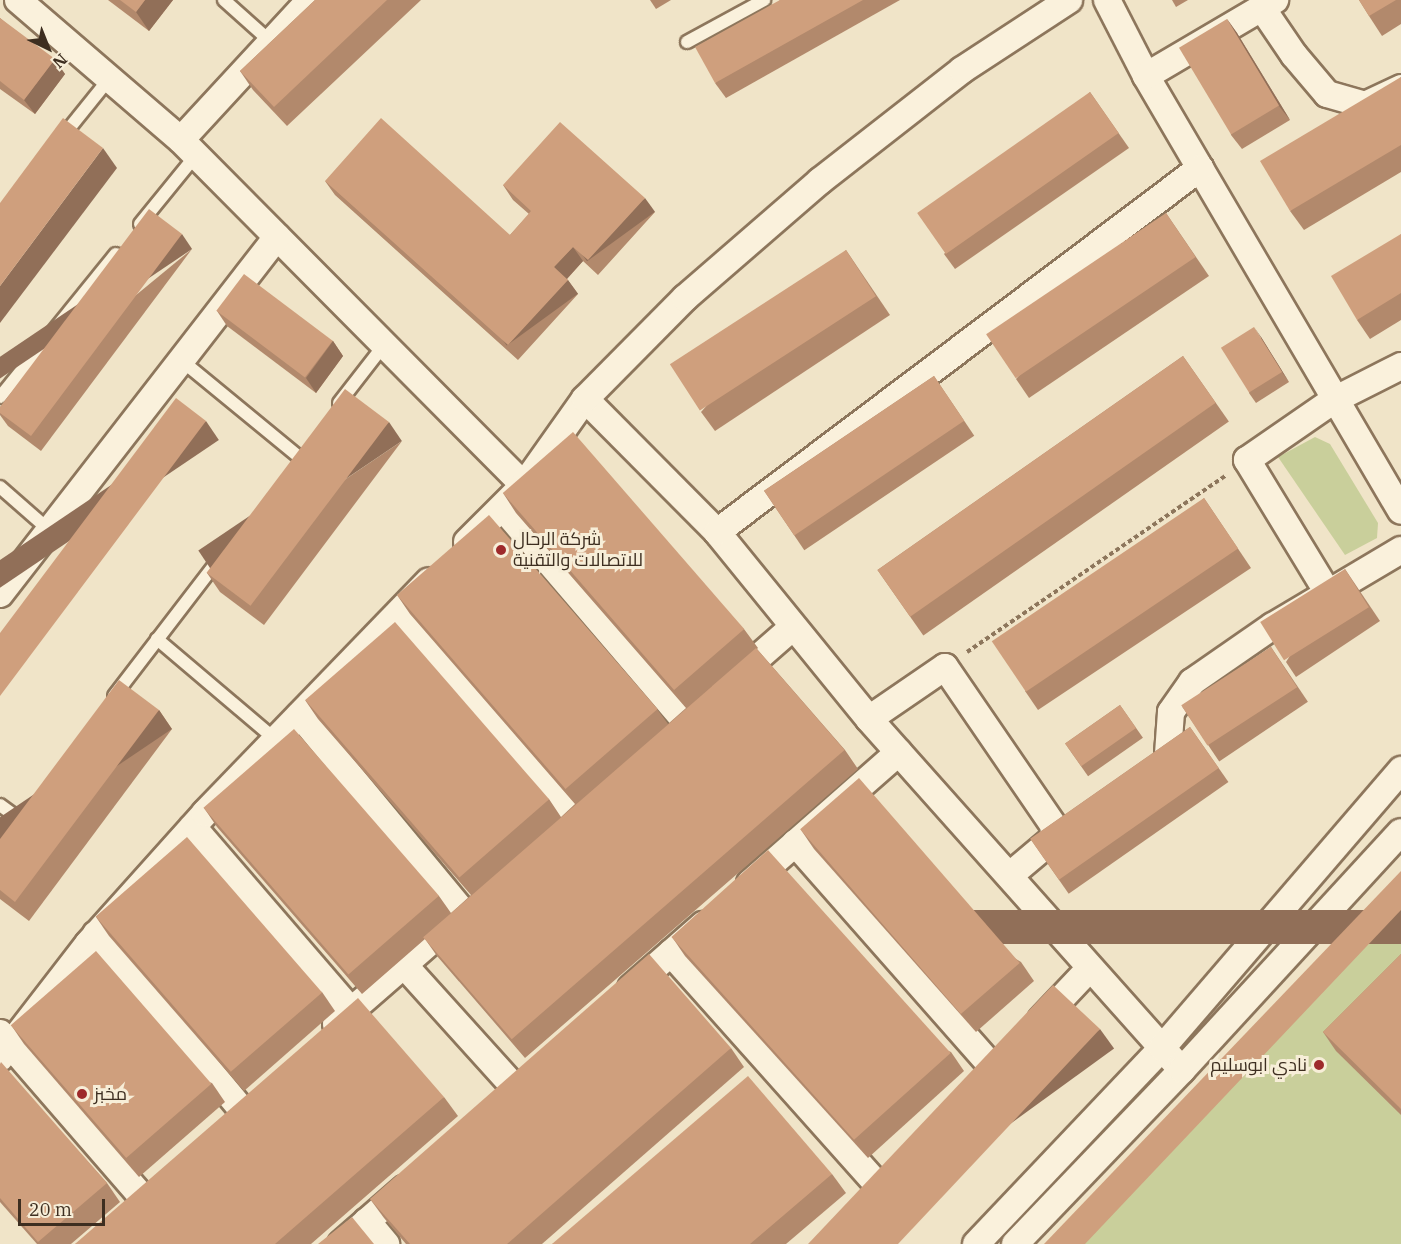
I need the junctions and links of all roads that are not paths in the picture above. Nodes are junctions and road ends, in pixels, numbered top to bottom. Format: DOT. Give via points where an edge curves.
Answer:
graph roads {
  1 [pos="18,0"];
  2 [pos="224,0"];
  3 [pos="310,0"];
  4 [pos="764,0"];
  5 [pos="1069,0"];
  6 [pos="1107,0"];
  7 [pos="746,4"];
  8 [pos="1268,4"];
  9 [pos="271,42"];
  10 [pos="687,42"];
  11 [pos="1146,76"];
  12 [pos="109,78"];
  13 [pos="1401,88"];
  14 [pos="188,148"];
  15 [pos="52,150"];
  16 [pos="1200,168"];
  17 [pos="277,237"];
  18 [pos="384,345"];
  19 [pos="181,360"];
  20 [pos="1401,366"];
  21 [pos="0,397"];
  22 [pos="585,399"];
  23 [pos="1334,400"];
  24 [pos="334,410"];
  25 [pos="298,456"];
  26 [pos="524,485"];
  27 [pos="0,488"];
  28 [pos="503,508"];
  29 [pos="1401,511"];
  30 [pos="50,530"];
  31 [pos="717,532"];
  32 [pos="228,548"];
  33 [pos="1401,550"];
  34 [pos="4,582"];
  35 [pos="1328,592"];
  36 [pos="398,614"];
  37 [pos="793,627"];
  38 [pos="157,639"];
  39 [pos="106,705"];
  40 [pos="300,715"];
  41 [pos="869,719"];
  42 [pos="276,740"];
  43 [pos="899,752"];
  44 [pos="1168,754"];
  45 [pos="1401,770"];
  46 [pos="0,805"];
  47 [pos="574,817"];
  48 [pos="19,818"];
  49 [pos="193,827"];
  50 [pos="1401,832"];
  51 [pos="795,843"];
  52 [pos="1009,876"];
  53 [pos="96,934"];
  54 [pos="671,953"];
  55 [pos="404,965"];
  56 [pos="1090,968"];
  57 [pos="611,1006"];
  58 [pos="351,1011"];
  59 [pos="318,1042"];
  60 [pos="4,1044"];
  61 [pos="1162,1048"];
  62 [pos="1182,1070"];
  63 [pos="516,1089"];
  64 [pos="243,1110"];
  65 [pos="420,1174"];
  66 [pos="881,1189"];
  67 [pos="144,1199"];
  68 [pos="367,1221"];
  69 [pos="341,1244"];
  70 [pos="386,1244"];
  71 [pos="976,1244"];
  72 [pos="1015,1244"];
  1 -- 12 [label="street"];
  2 -- 9 [label="lane"];
  3 -- 9 [label="street"];
  4 -- 7 [label="lane"];
  5 -- 22 [label="street" via="962,70 820,181 685,298"];
  6 -- 11 [label="street"];
  7 -- 10 [label="lane"];
  8 -- 11 [label="street"];
  8 -- 13 [label="street" via="1294,55 1327,94 1365,105"];
  9 -- 14 [label="street"];
  11 -- 16 [label="street"];
  12 -- 14 [label="street"];
  12 -- 15 [label="lane"];
  14 -- 17 [label="street"];
  14 -- 21 [label="lane"];
  16 -- 23 [label="street"];
  16 -- 31 [label="street"];
  17 -- 18 [label="street"];
  17 -- 19 [label="street"];
  18 -- 24 [label="lane"];
  18 -- 26 [label="street"];
  19 -- 25 [label="lane"];
  19 -- 30 [label="street"];
  20 -- 23 [label="street"];
  22 -- 26 [label="street"];
  22 -- 31 [label="street"];
  23 -- 29 [label="street"];
  23 -- 35 [label="street" via="1247,460"];
  26 -- 28 [label="street"];
  27 -- 30 [label="lane"];
  28 -- 36 [label="street"];
  28 -- 37 [label="street" via="694,713"];
  30 -- 34 [label="street"];
  31 -- 37 [label="street"];
  32 -- 38 [label="lane"];
  33 -- 35 [label="street"];
  35 -- 44 [label="street" via="1245,645 1185,690 1171,711"];
  36 -- 40 [label="street"];
  36 -- 47 [label="street"];
  37 -- 41 [label="street"];
  38 -- 39 [label="lane"];
  38 -- 42 [label="lane"];
  40 -- 42 [label="street"];
  40 -- 55 [label="street" via="472,906"];
  41 -- 43 [label="street"];
  41 -- 52 [label="street" via="945,667 1054,826 1053,839"];
  42 -- 49 [label="street"];
  43 -- 51 [label="street"];
  43 -- 52 [label="street"];
  45 -- 61 [label="street"];
  46 -- 48 [label="lane"];
  49 -- 53 [label="street"];
  49 -- 58 [label="street"];
  50 -- 62 [label="street"];
  51 -- 54 [label="street"];
  51 -- 56 [label="street" via="1002,1061"];
  52 -- 56 [label="street"];
  53 -- 60 [label="street"];
  53 -- 64 [label="street"];
  54 -- 57 [label="street"];
  54 -- 66 [label="street" via="768,1080"];
  55 -- 58 [label="street"];
  55 -- 63 [label="street"];
  56 -- 61 [label="street"];
  58 -- 59 [label="street"];
  60 -- 67 [label="street"];
  61 -- 62 [label="street"];
  61 -- 71 [label="street"];
  62 -- 72 [label="street"];
  65 -- 68 [label="street"];
  68 -- 69 [label="street"];
  68 -- 70 [label="street"];
}
